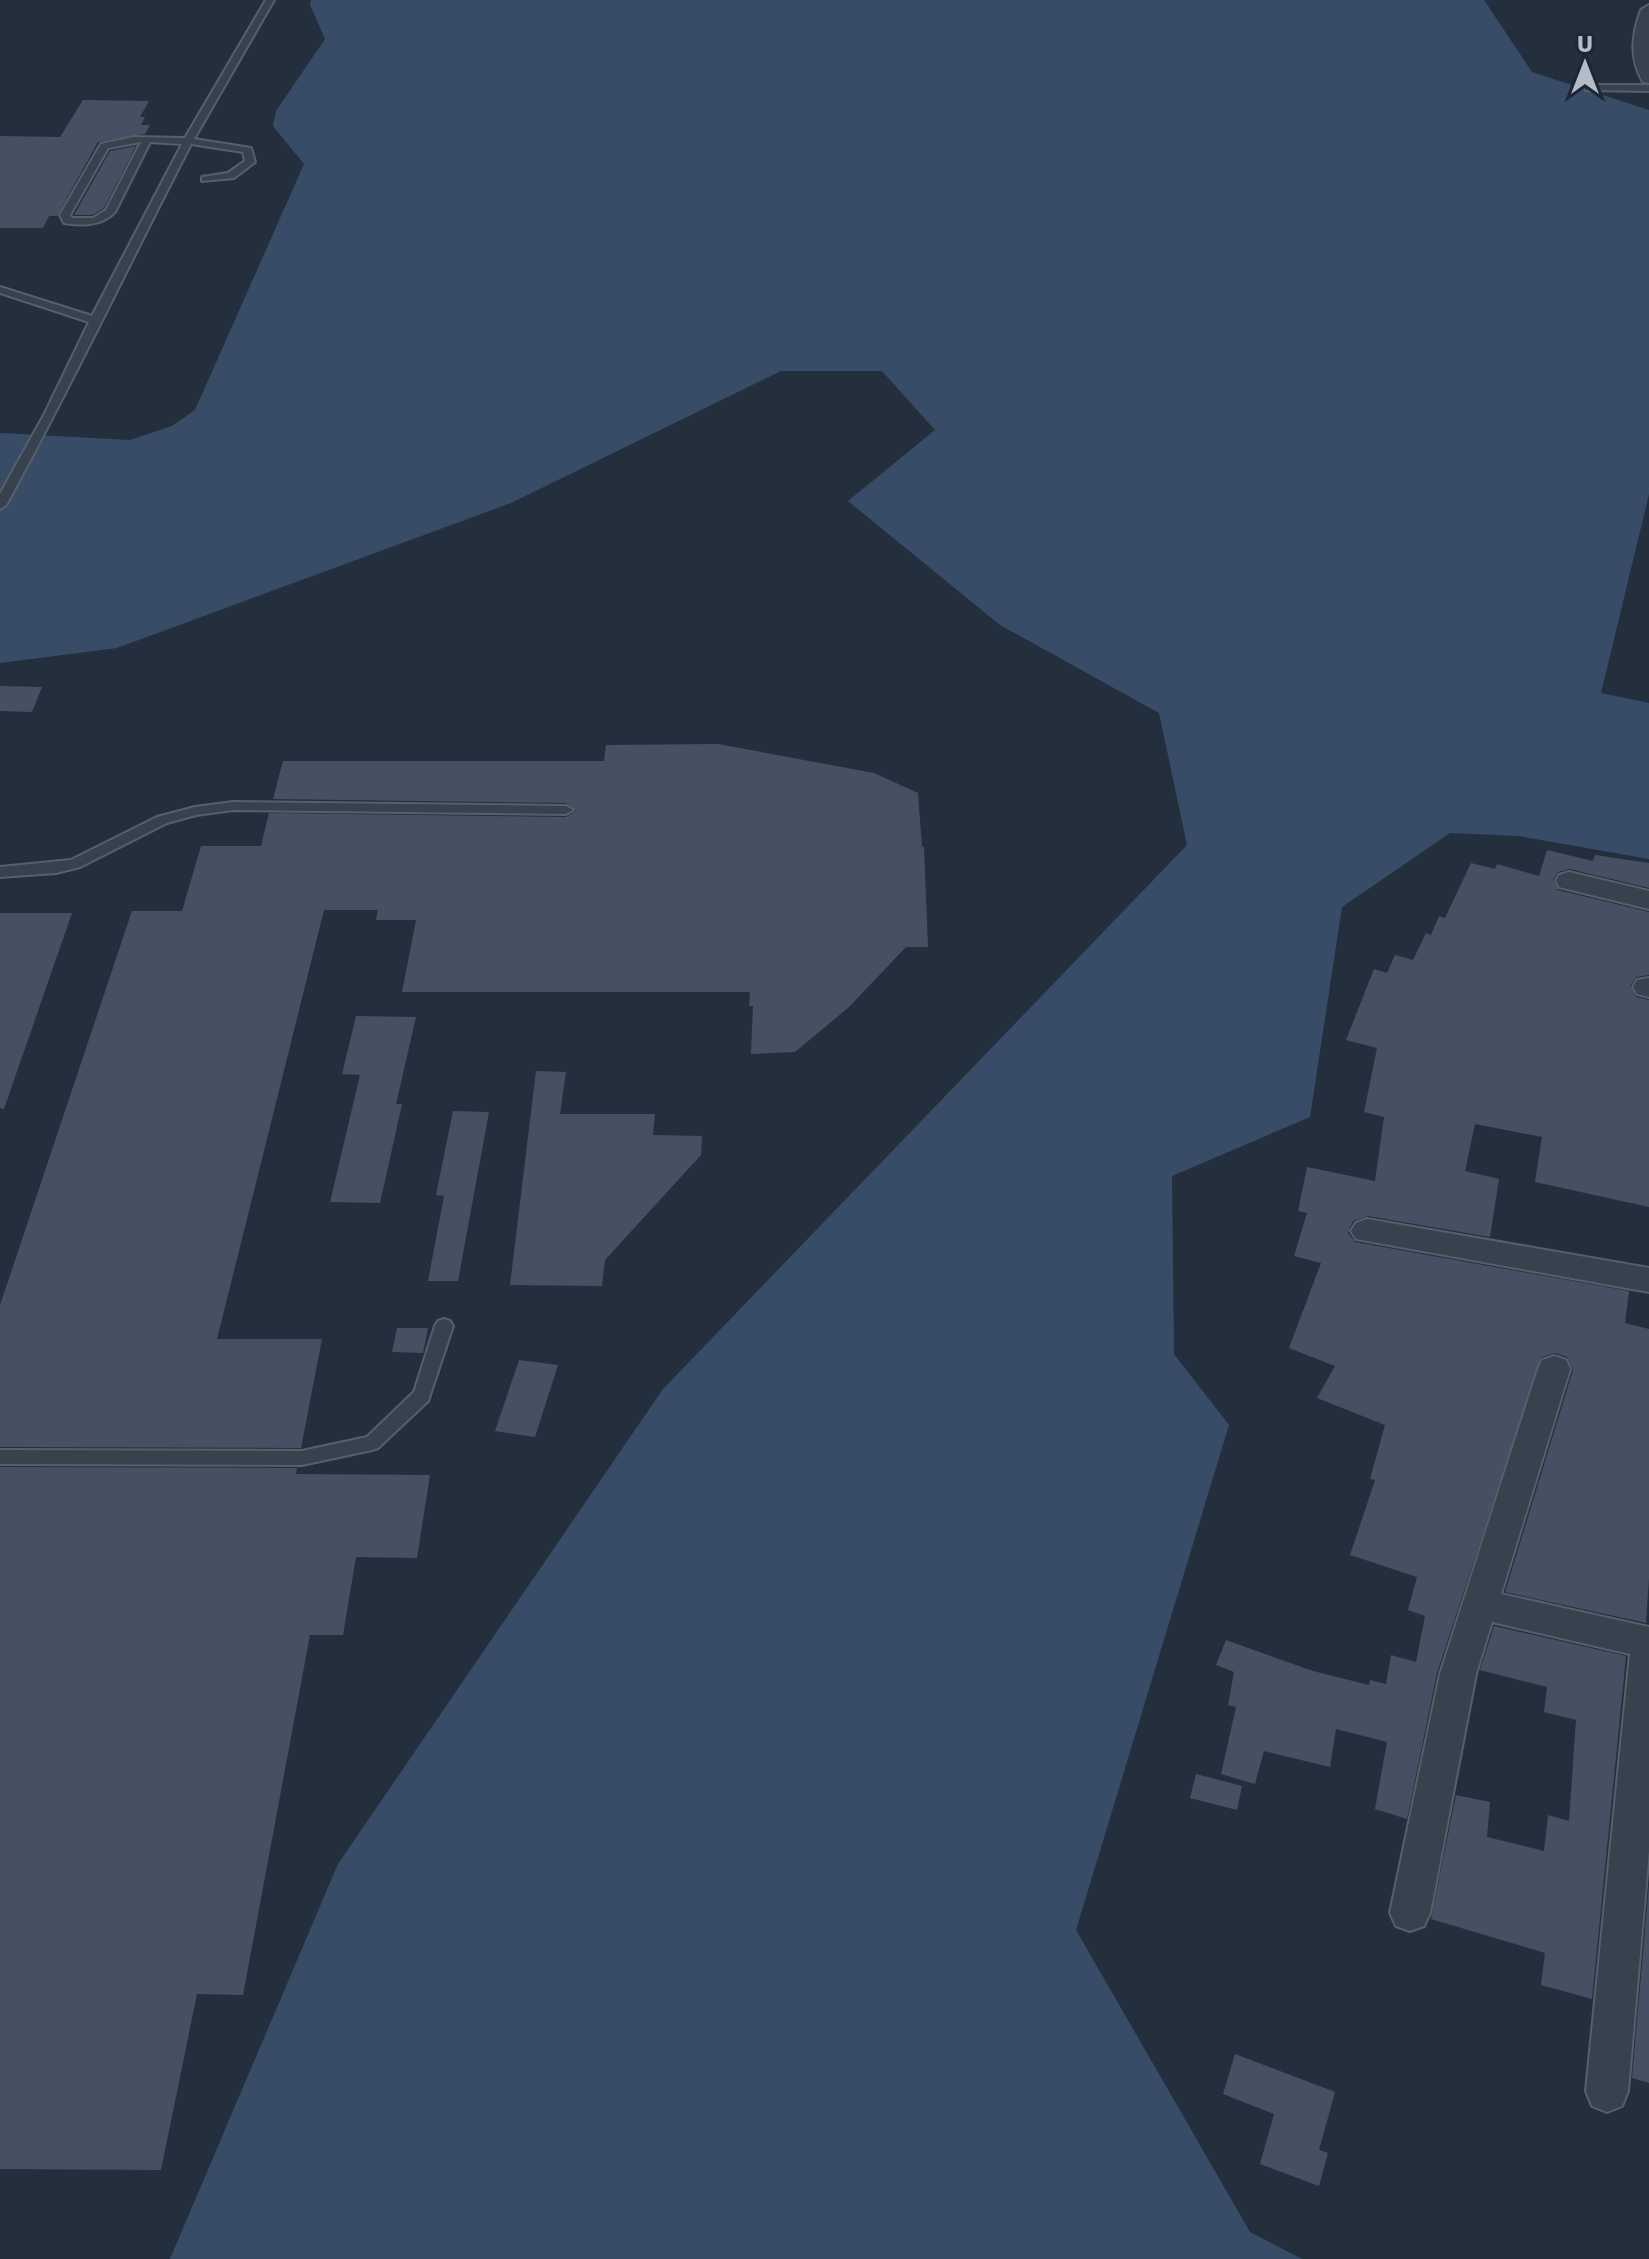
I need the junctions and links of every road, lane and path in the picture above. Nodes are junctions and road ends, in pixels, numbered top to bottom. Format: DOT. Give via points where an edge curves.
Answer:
graph roads {
  1 [pos="270,0"];
  2 [pos="1649,10"];
  3 [pos="1649,78"];
  4 [pos="1589,88"];
  5 [pos="1649,88"];
  6 [pos="146,141"];
  7 [pos="188,141"];
  8 [pos="205,179"];
  9 [pos="0,290"];
  10 [pos="95,320"];
  11 [pos="0,505"];
  12 [pos="566,810"];
  13 [pos="0,872"];
  14 [pos="1569,881"];
  15 [pos="1649,900"];
  16 [pos="1367,1231"];
  17 [pos="1649,1280"];
  18 [pos="444,1326"];
  19 [pos="1554,1369"];
  20 [pos="0,1457"];
  21 [pos="1479,1604"];
  22 [pos="1649,1644"];
  23 [pos="1410,1913"];
  24 [pos="1607,2091"];
  1 -- 7 [label="lane"];
  2 -- 3 [label="street" via="1639,38"];
  4 -- 5 [label="lane"];
  6 -- 6 [label="lane" via="104,146 65,218 104,218"];
  6 -- 7 [label="lane"];
  7 -- 8 [label="lane" via="248,150 250,162 244,169"];
  7 -- 10 [label="lane"];
  9 -- 10 [label="lane"];
  10 -- 11 [label="lane"];
  12 -- 13 [label="lane" via="233,806 162,820 75,864"];
  14 -- 15 [label="street"];
  16 -- 17 [label="street"];
  18 -- 20 [label="lane" via="422,1396 372,1443 302,1458"];
  19 -- 21 [label="street"];
  21 -- 22 [label="street"];
  21 -- 23 [label="street" via="1458,1674"];
  22 -- 24 [label="street"];
}
